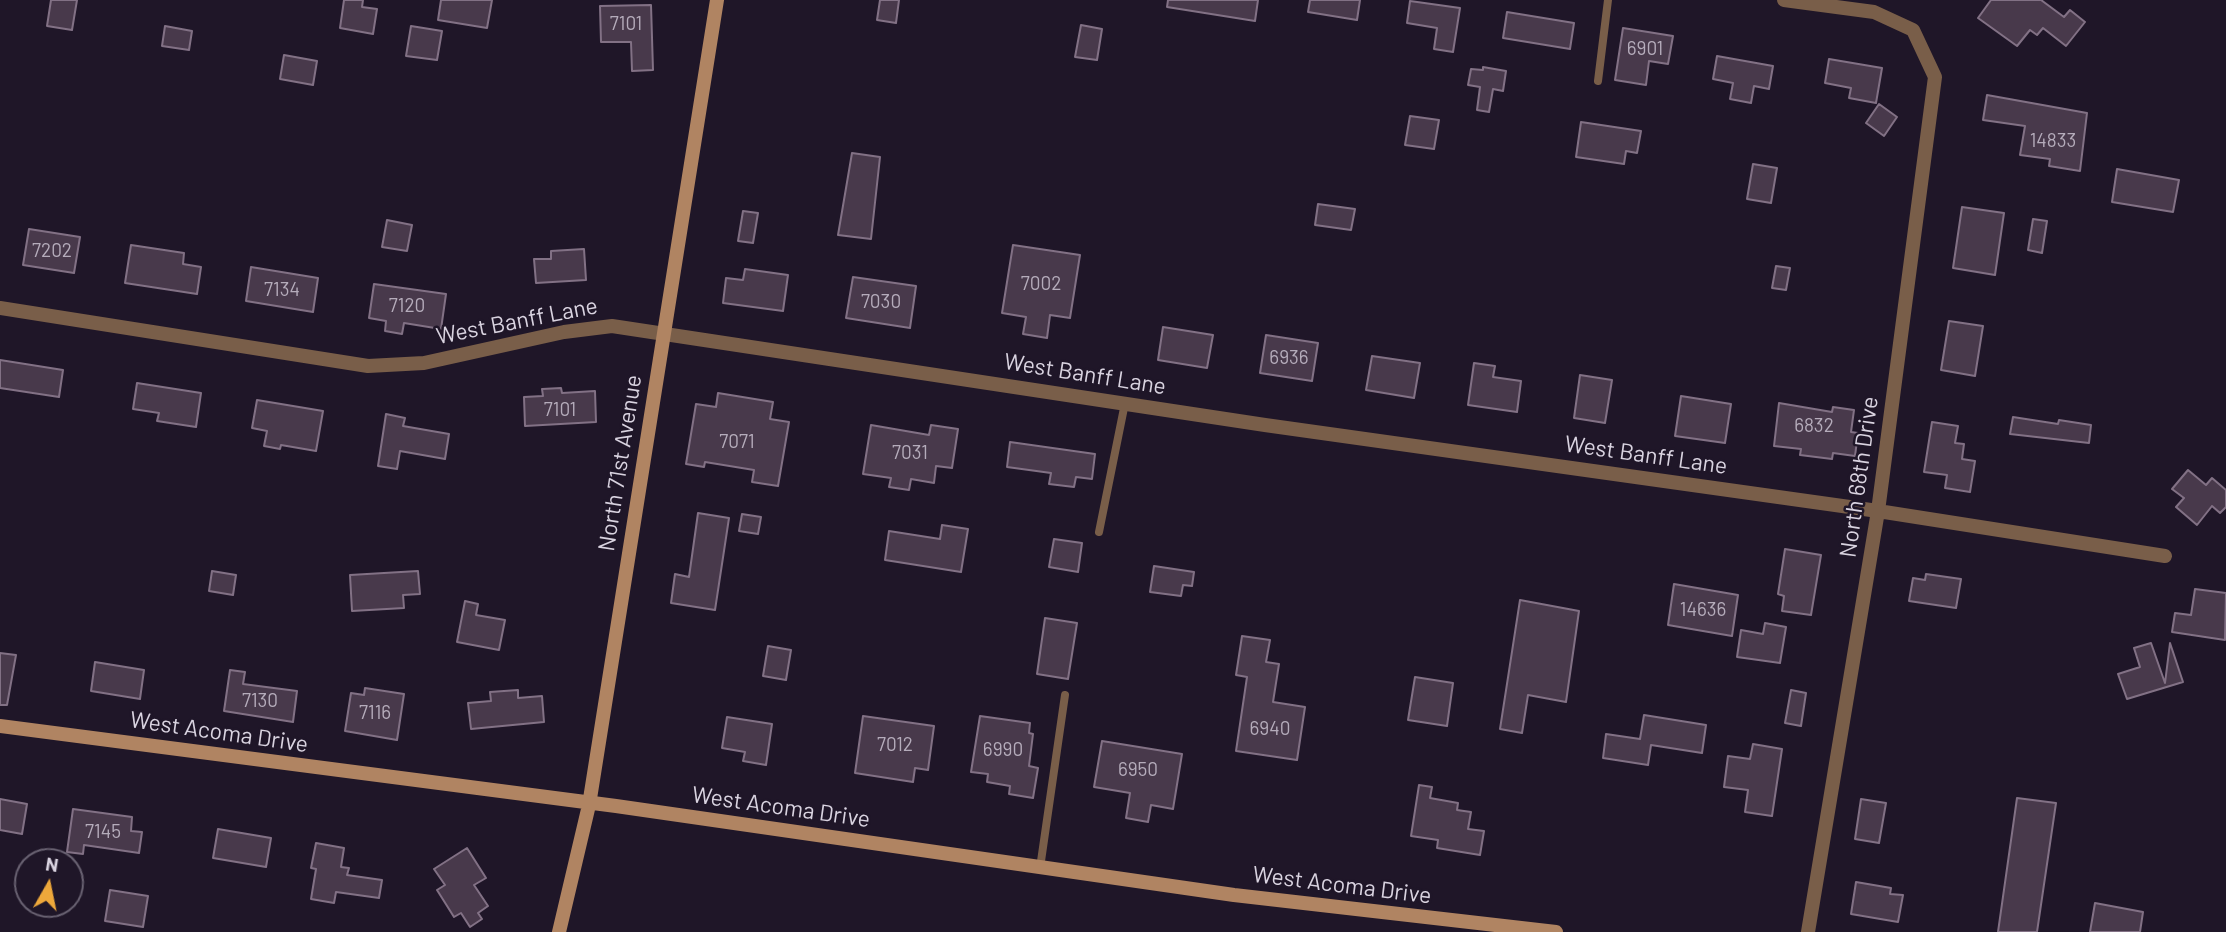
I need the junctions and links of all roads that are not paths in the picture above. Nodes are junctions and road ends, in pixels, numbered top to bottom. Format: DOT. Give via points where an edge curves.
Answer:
graph roads {
  1 [pos="717,0"];
  2 [pos="1608,0"];
  3 [pos="1784,0"];
  4 [pos="1598,81"];
  5 [pos="0,308"];
  6 [pos="663,333"];
  7 [pos="1125,403"];
  8 [pos="1878,511"];
  9 [pos="1100,532"];
  10 [pos="2165,556"];
  11 [pos="1065,695"];
  12 [pos="0,726"];
  13 [pos="589,805"];
  14 [pos="1040,868"];
  15 [pos="559,932"];
  16 [pos="1556,932"];
  17 [pos="1808,932"];
  1 -- 6 [label="street, North 71st Avenue"];
  2 -- 4 [label="lane"];
  3 -- 8 [label="street, North 68th Drive" via="1874,12 1913,30 1935,77"];
  5 -- 6 [label="street, West Banff Lane" via="368,366 424,363 612,326"];
  6 -- 7 [label="street, West Banff Lane"];
  6 -- 13 [label="street, North 71st Avenue"];
  7 -- 8 [label="street, West Banff Lane"];
  7 -- 9 [label="lane"];
  8 -- 10 [label="street, West Banff Lane"];
  8 -- 17 [label="street, North 68th Drive"];
  11 -- 14 [label="lane"];
  12 -- 13 [label="street, West Acoma Drive"];
  13 -- 14 [label="street, West Acoma Drive"];
  13 -- 15 [label="street, North 71st Avenue"];
  14 -- 16 [label="street, West Acoma Drive"];
}
